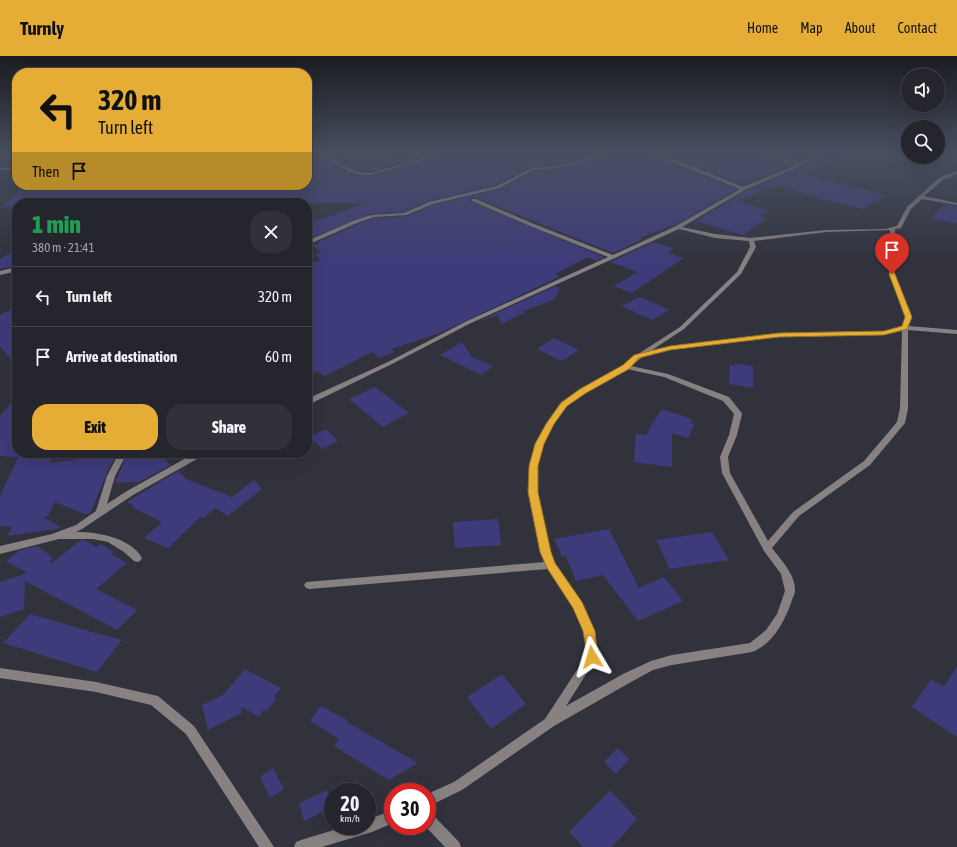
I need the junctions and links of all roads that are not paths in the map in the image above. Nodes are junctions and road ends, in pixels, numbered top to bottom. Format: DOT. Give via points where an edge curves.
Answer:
graph roads {
  1 [pos="486,190"];
  2 [pos="740,190"];
  3 [pos="928,190"];
  4 [pos="921,196"];
  5 [pos="474,200"];
  6 [pos="957,204"];
  7 [pos="678,227"];
  8 [pos="893,229"];
  9 [pos="751,240"];
  10 [pos="312,241"];
  11 [pos="614,257"];
  12 [pos="12,270"];
  13 [pos="0,273"];
  14 [pos="905,328"];
  15 [pos="957,332"];
  16 [pos="636,356"];
  17 [pos="626,367"];
  18 [pos="312,400"];
  19 [pos="120,458"];
  20 [pos="192,458"];
  21 [pos="100,512"];
  22 [pos="54,537"];
  23 [pos="767,548"];
  24 [pos="0,550"];
  25 [pos="137,558"];
  26 [pos="551,565"];
  27 [pos="309,585"];
  28 [pos="0,673"];
  29 [pos="549,723"];
  30 [pos="436,797"];
  31 [pos="384,820"];
  32 [pos="436,828"];
  33 [pos="267,847"];
  34 [pos="301,847"];
  35 [pos="454,847"];
  1 -- 10 [label="street" via="431,203 405,214 373,216"];
  2 -- 7 [label="street"];
  3 -- 4 [label="street"];
  4 -- 6 [label="street"];
  4 -- 8 [label="street" via="909,208 898,227"];
  5 -- 11 [label="street"];
  7 -- 9 [label="street" via="715,236"];
  7 -- 11 [label="street"];
  8 -- 9 [label="street" via="826,231"];
  8 -- 14 [label="street" via="892,274 909,317"];
  9 -- 16 [label="street" via="753,247 739,273 682,328"];
  11 -- 18 [label="street" via="469,322"];
  12 -- 13 [label="street"];
  14 -- 15 [label="street"];
  14 -- 16 [label="street" via="884,333 779,335 670,348"];
  14 -- 23 [label="street" via="904,408 901,423 867,463 796,514"];
  16 -- 17 [label="street"];
  17 -- 23 [label="street" via="666,375 726,399 738,414 724,457 726,473"];
  17 -- 26 [label="street" via="564,404 540,444 533,466 533,492"];
  19 -- 21 [label="street" via="111,476"];
  20 -- 21 [label="street"];
  21 -- 22 [label="street" via="79,527"];
  22 -- 24 [label="street"];
  22 -- 25 [label="street" via="91,535 109,539 124,546"];
  23 -- 29 [label="street" via="786,573 790,591 781,616 770,633 752,647 672,660 651,666"];
  26 -- 27 [label="street"];
  26 -- 29 [label="street" via="578,606 589,631 592,657"];
  28 -- 33 [label="street" via="96,687 154,700 190,730"];
  29 -- 30 [label="street" via="458,786"];
  31 -- 34 [label="street"];
  32 -- 35 [label="street"];
}
